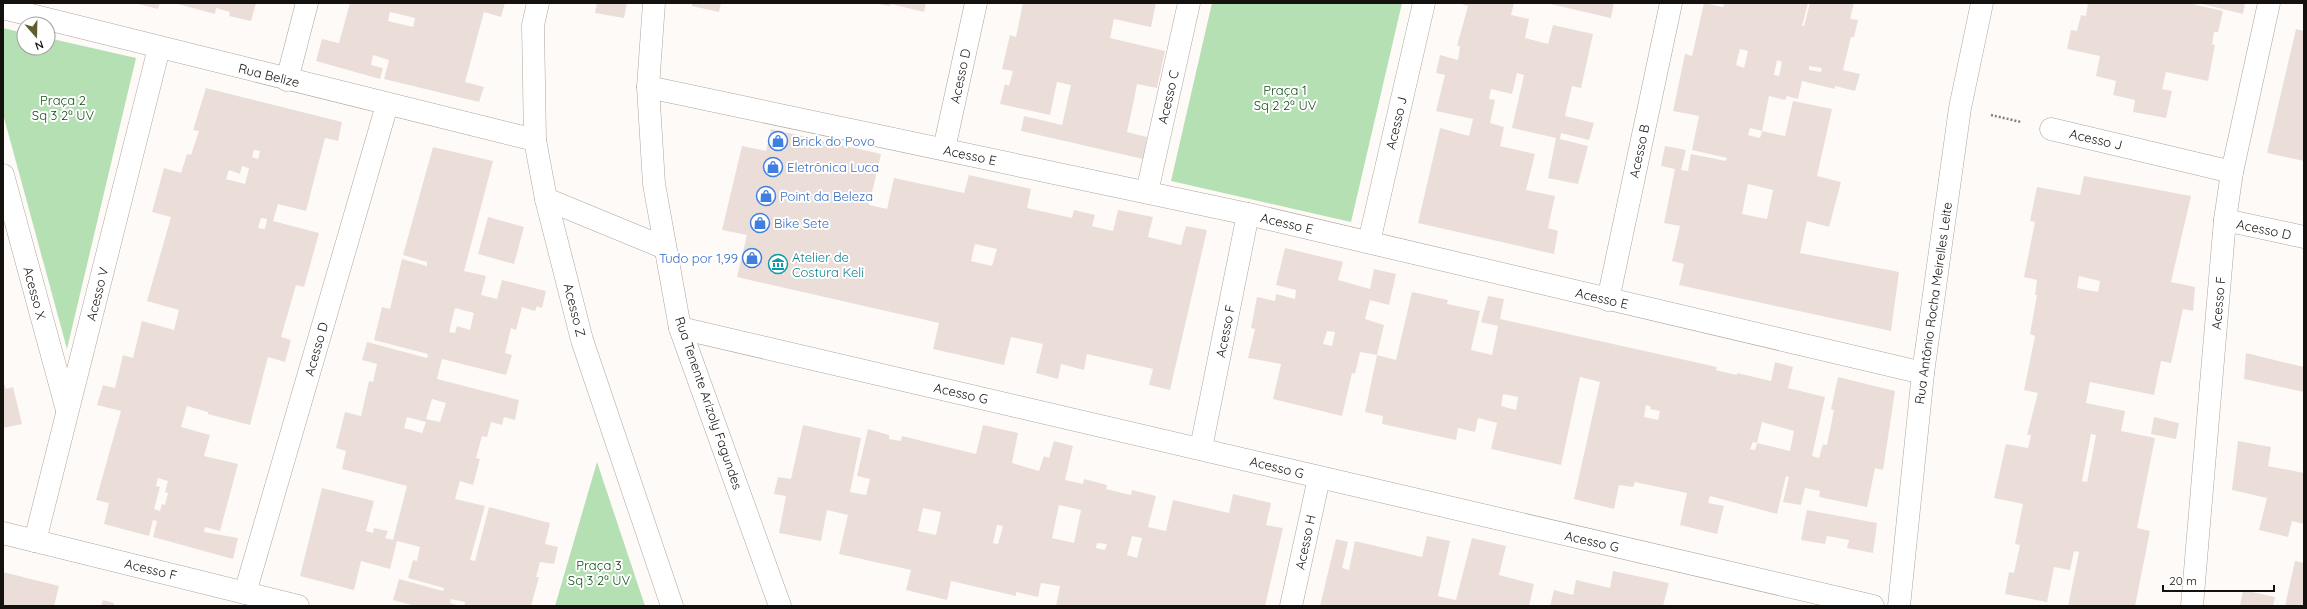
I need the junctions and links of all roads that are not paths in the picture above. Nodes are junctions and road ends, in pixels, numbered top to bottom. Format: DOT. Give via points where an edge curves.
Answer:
graph roads {
  1 [pos="307,3"];
  2 [pos="538,3"];
  3 [pos="654,3"];
  4 [pos="976,3"];
  5 [pos="1189,3"];
  6 [pos="1424,3"];
  7 [pos="1671,3"];
  8 [pos="1982,3"];
  9 [pos="2269,3"];
  10 [pos="3,8"];
  11 [pos="159,48"];
  12 [pos="287,80"];
  13 [pos="648,87"];
  14 [pos="387,105"];
  15 [pos="2051,129"];
  16 [pos="535,140"];
  17 [pos="944,149"];
  18 [pos="2232,172"];
  19 [pos="3,175"];
  20 [pos="1147,192"];
  21 [pos="546,198"];
  22 [pos="1248,214"];
  23 [pos="2225,220"];
  24 [pos="2304,237"];
  25 [pos="1369,242"];
  26 [pos="665,248"];
  27 [pos="1608,300"];
  28 [pos="680,328"];
  29 [pos="1923,373"];
  30 [pos="68,411"];
  31 [pos="1201,448"];
  32 [pos="1319,478"];
  33 [pos="3,533"];
  34 [pos="35,541"];
  35 [pos="245,593"];
  36 [pos="782,605"];
  37 [pos="298,606"];
  38 [pos="672,606"];
  39 [pos="1292,606"];
  40 [pos="1873,606"];
  41 [pos="1899,606"];
  42 [pos="2192,606"];
  1 -- 12 [label="street"];
  2 -- 16 [label="street, Acesso Z" via="533,25"];
  3 -- 13 [label="street, Rua Tenente Arizoly Fagundes"];
  4 -- 17 [label="street, Acesso D"];
  5 -- 20 [label="street, Acesso C"];
  6 -- 25 [label="street, Acesso J"];
  7 -- 27 [label="street, Acesso B"];
  8 -- 29 [label="street, Rua Antônio Rocha Meirelles Leite" via="1960,108"];
  9 -- 18 [label="street, Acesso F"];
  10 -- 11 [label="street, Rua Belize"];
  11 -- 12 [label="street, Rua Belize"];
  11 -- 30 [label="street, Acesso V"];
  12 -- 14 [label="street, Rua Belize"];
  13 -- 17 [label="street, Acesso E"];
  13 -- 26 [label="street, Rua Tenente Arizoly Fagundes" via="654,184"];
  14 -- 16 [label="street, Rua Belize"];
  14 -- 35 [label="street, Acesso D"];
  15 -- 18 [label="street, Acesso J"];
  16 -- 21 [label="street, Acesso Z"];
  17 -- 20 [label="street, Acesso E"];
  18 -- 23 [label="street, Acesso F"];
  19 -- 30 [label="street, Acesso X"];
  20 -- 22 [label="street, Acesso E"];
  21 -- 26 [label="street"];
  21 -- 38 [label="street, Acesso Z" via="582,340"];
  22 -- 25 [label="street, Acesso E"];
  22 -- 31 [label="street, Acesso F"];
  23 -- 24 [label="street, Acesso D"];
  23 -- 42 [label="street, Acesso F"];
  25 -- 27 [label="street, Acesso E"];
  26 -- 28 [label="street, Rua Tenente Arizoly Fagundes"];
  27 -- 29 [label="street, Acesso E"];
  28 -- 31 [label="street, Acesso G"];
  28 -- 36 [label="street, Rua Tenente Arizoly Fagundes"];
  29 -- 41 [label="street, Rua Antônio Rocha Meirelles Leite"];
  30 -- 34 [label="street, Acesso V"];
  31 -- 32 [label="street, Acesso G"];
  32 -- 39 [label="street, Acesso H"];
  32 -- 40 [label="street, Acesso G"];
  33 -- 34 [label="street, Acesso F"];
  34 -- 35 [label="street, Acesso F"];
  35 -- 37 [label="street, Acesso F"];
}
